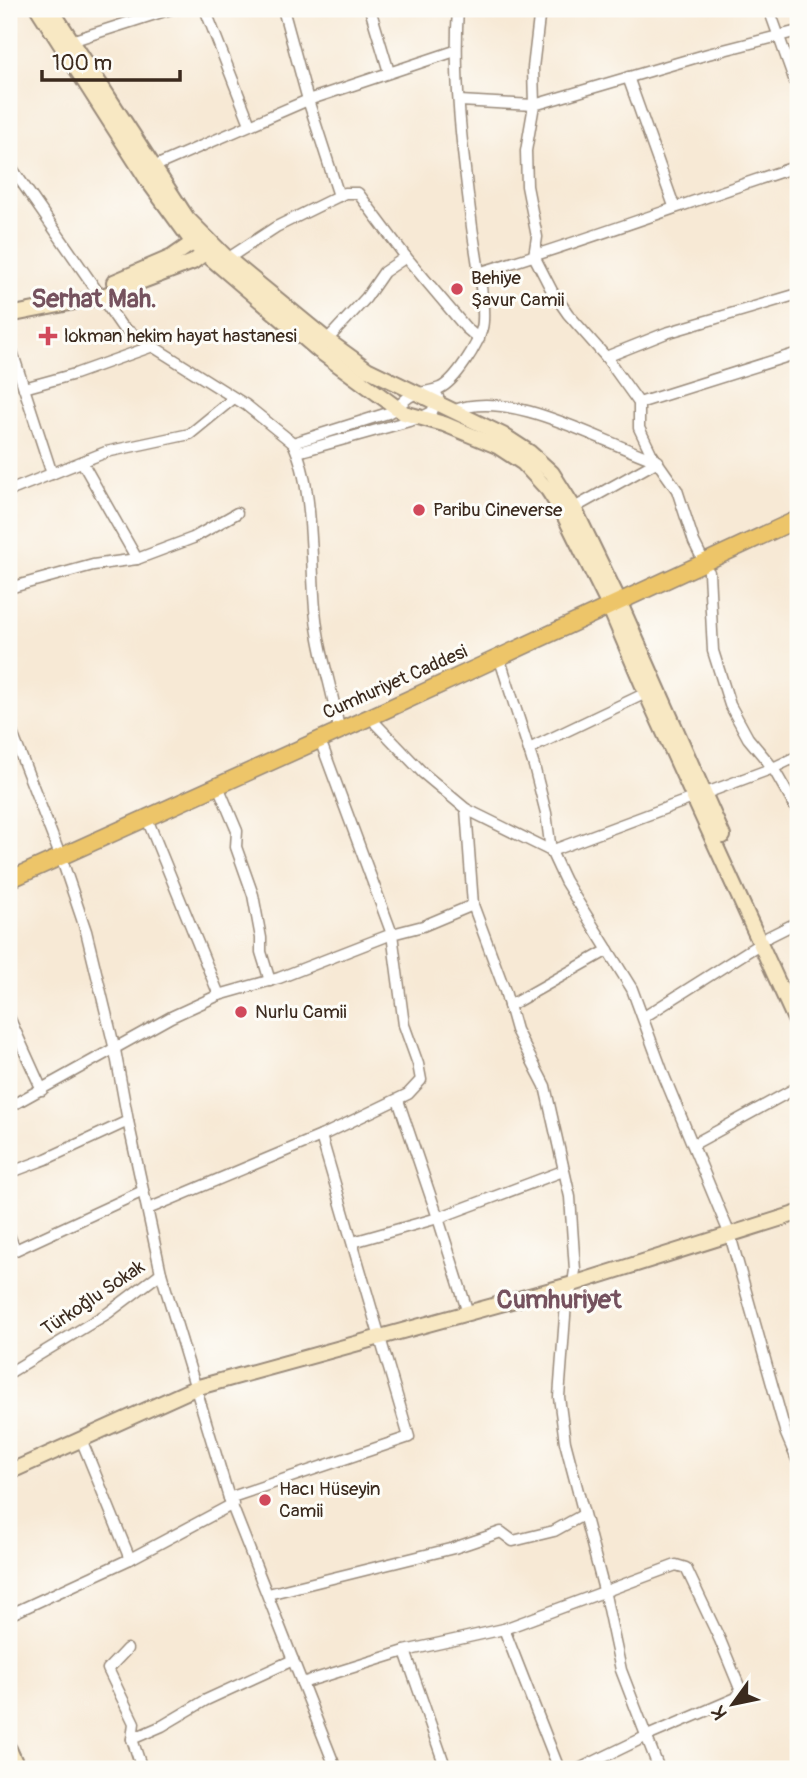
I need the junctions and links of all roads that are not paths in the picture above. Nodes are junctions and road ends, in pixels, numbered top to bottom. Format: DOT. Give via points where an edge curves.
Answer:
graph roads {
  1 [pos="38,9"];
  2 [pos="51,9"];
  3 [pos="171,9"];
  4 [pos="205,9"];
  5 [pos="283,9"];
  6 [pos="370,9"];
  7 [pos="458,9"];
  8 [pos="540,9"];
  9 [pos="769,9"];
  10 [pos="798,31"];
  11 [pos="777,36"];
  12 [pos="66,43"];
  13 [pos="455,51"];
  14 [pos="389,72"];
  15 [pos="628,77"];
  16 [pos="798,90"];
  17 [pos="308,100"];
  18 [pos="460,102"];
  19 [pos="534,105"];
  20 [pos="250,124"];
  21 [pos="9,164"];
  22 [pos="798,166"];
  23 [pos="153,167"];
  24 [pos="339,196"];
  25 [pos="674,206"];
  26 [pos="197,239"];
  27 [pos="209,251"];
  28 [pos="534,256"];
  29 [pos="406,257"];
  30 [pos="223,262"];
  31 [pos="478,273"];
  32 [pos="97,293"];
  33 [pos="798,294"];
  34 [pos="9,307"];
  35 [pos="9,315"];
  36 [pos="479,339"];
  37 [pos="327,341"];
  38 [pos="9,342"];
  39 [pos="153,346"];
  40 [pos="798,353"];
  41 [pos="606,357"];
  42 [pos="442,387"];
  43 [pos="24,388"];
  44 [pos="416,394"];
  45 [pos="234,398"];
  46 [pos="437,402"];
  47 [pos="639,403"];
  48 [pos="399,408"];
  49 [pos="452,411"];
  50 [pos="419,418"];
  51 [pos="296,447"];
  52 [pos="658,461"];
  53 [pos="82,462"];
  54 [pos="52,474"];
  55 [pos="9,491"];
  56 [pos="574,508"];
  57 [pos="237,513"];
  58 [pos="798,519"];
  59 [pos="798,531"];
  60 [pos="137,559"];
  61 [pos="706,567"];
  62 [pos="9,588"];
  63 [pos="616,608"];
  64 [pos="502,666"];
  65 [pos="646,694"];
  66 [pos="376,724"];
  67 [pos="9,726"];
  68 [pos="339,731"];
  69 [pos="323,748"];
  70 [pos="528,749"];
  71 [pos="798,756"];
  72 [pos="773,768"];
  73 [pos="221,793"];
  74 [pos="699,796"];
  75 [pos="466,809"];
  76 [pos="798,812"];
  77 [pos="150,826"];
  78 [pos="551,851"];
  79 [pos="62,859"];
  80 [pos="9,880"];
  81 [pos="9,890"];
  82 [pos="473,905"];
  83 [pos="798,922"];
  84 [pos="392,934"];
  85 [pos="764,940"];
  86 [pos="608,950"];
  87 [pos="270,981"];
  88 [pos="219,995"];
  89 [pos="509,1006"];
  90 [pos="798,1007"];
  91 [pos="643,1017"];
  92 [pos="10,1024"];
  93 [pos="798,1026"];
  94 [pos="115,1050"];
  95 [pos="798,1087"];
  96 [pos="42,1090"];
  97 [pos="398,1100"];
  98 [pos="9,1107"];
  99 [pos="128,1121"];
  100 [pos="321,1136"];
  101 [pos="694,1144"];
  102 [pos="563,1171"];
  103 [pos="9,1173"];
  104 [pos="143,1191"];
  105 [pos="148,1209"];
  106 [pos="798,1213"];
  107 [pos="438,1218"];
  108 [pos="798,1222"];
  109 [pos="9,1235"];
  110 [pos="731,1239"];
  111 [pos="353,1242"];
  112 [pos="12,1251"];
  113 [pos="161,1273"];
  114 [pos="571,1288"];
  115 [pos="468,1314"];
  116 [pos="383,1341"];
  117 [pos="9,1373"];
  118 [pos="196,1391"];
  119 [pos="83,1442"];
  120 [pos="798,1462"];
  121 [pos="9,1472"];
  122 [pos="9,1478"];
  123 [pos="231,1501"];
  124 [pos="583,1516"];
  125 [pos="130,1559"];
  126 [pos="604,1590"];
  127 [pos="268,1594"];
  128 [pos="9,1615"];
  129 [pos="504,1629"];
  130 [pos="127,1649"];
  131 [pos="405,1651"];
  132 [pos="293,1660"];
  133 [pos="302,1683"];
  134 [pos="645,1737"];
  135 [pos="132,1739"];
  136 [pos="9,1749"];
  137 [pos="18,1769"];
  138 [pos="142,1769"];
  139 [pos="336,1769"];
  140 [pos="446,1769"];
  141 [pos="559,1769"];
  142 [pos="579,1769"];
  143 [pos="659,1769"];
  1 -- 12 [label="street"];
  2 -- 12 [label="street"];
  3 -- 12 [label="street"];
  4 -- 20 [label="street"];
  5 -- 17 [label="street"];
  6 -- 14 [label="street"];
  7 -- 13 [label="street"];
  8 -- 19 [label="street"];
  9 -- 11 [label="street"];
  10 -- 11 [label="street"];
  11 -- 15 [label="street"];
  11 -- 16 [label="street"];
  12 -- 23 [label="street"];
  12 -- 26 [label="street" via="148,181"];
  13 -- 14 [label="street"];
  13 -- 18 [label="street"];
  14 -- 17 [label="street"];
  15 -- 19 [label="street"];
  15 -- 25 [label="street"];
  17 -- 20 [label="street"];
  17 -- 24 [label="street"];
  18 -- 19 [label="street"];
  18 -- 31 [label="street"];
  19 -- 28 [label="street" via="526,151 537,237"];
  20 -- 23 [label="street"];
  21 -- 32 [label="street"];
  22 -- 25 [label="street"];
  23 -- 26 [label="street"];
  24 -- 29 [label="street" via="358,193"];
  24 -- 30 [label="street" via="276,227"];
  25 -- 28 [label="street"];
  26 -- 27 [label="street"];
  26 -- 32 [label="street" via="172,257"];
  27 -- 30 [label="street"];
  27 -- 32 [label="street" via="177,268"];
  28 -- 31 [label="street"];
  28 -- 41 [label="street" via="568,314"];
  29 -- 36 [label="street"];
  29 -- 37 [label="street" via="384,272"];
  30 -- 37 [label="street"];
  30 -- 48 [label="street" via="318,350"];
  31 -- 36 [label="street" via="483,326"];
  32 -- 34 [label="street"];
  32 -- 35 [label="street"];
  32 -- 39 [label="street" via="122,327"];
  33 -- 41 [label="street" via="666,333"];
  36 -- 42 [label="street" via="455,376"];
  37 -- 44 [label="street" via="367,369"];
  38 -- 43 [label="street"];
  39 -- 43 [label="street"];
  39 -- 45 [label="street"];
  40 -- 47 [label="street"];
  41 -- 47 [label="street"];
  42 -- 44 [label="street"];
  42 -- 46 [label="street"];
  43 -- 54 [label="street"];
  44 -- 46 [label="street"];
  44 -- 48 [label="street"];
  45 -- 51 [label="street"];
  45 -- 53 [label="street" via="190,434 106,452"];
  46 -- 49 [label="street"];
  46 -- 50 [label="street" via="432,412"];
  47 -- 52 [label="street" via="639,428"];
  48 -- 50 [label="street"];
  48 -- 51 [label="street"];
  49 -- 52 [label="street" via="486,404 545,415"];
  49 -- 56 [label="street" via="528,452 552,473"];
  50 -- 51 [label="street"];
  50 -- 63 [label="street" via="497,446 536,475 563,513"];
  51 -- 68 [label="street" via="307,496 316,622"];
  52 -- 56 [label="street"];
  52 -- 61 [label="street" via="677,491"];
  53 -- 54 [label="street"];
  53 -- 60 [label="street"];
  54 -- 55 [label="street"];
  56 -- 63 [label="street"];
  57 -- 60 [label="street" via="193,538"];
  58 -- 61 [label="main road, Cumhuriyet Caddesi"];
  59 -- 61 [label="main road, Cumhuriyet Caddesi"];
  60 -- 62 [label="street" via="93,565"];
  61 -- 63 [label="main road, Cumhuriyet Caddesi"];
  61 -- 72 [label="street" via="713,651 730,705 748,738"];
  63 -- 64 [label="main road, Cumhuriyet Caddesi"];
  63 -- 65 [label="street"];
  63 -- 68 [label="main road, Cumhuriyet Caddesi"];
  63 -- 74 [label="street"];
  64 -- 66 [label="main road, Cumhuriyet Caddesi"];
  64 -- 70 [label="street"];
  65 -- 70 [label="street"];
  65 -- 74 [label="street"];
  66 -- 69 [label="main road, Cumhuriyet Caddesi"];
  66 -- 75 [label="street"];
  67 -- 79 [label="street"];
  68 -- 79 [label="main road, Cumhuriyet Caddesi"];
  69 -- 73 [label="main road, Cumhuriyet Caddesi"];
  69 -- 84 [label="street"];
  70 -- 78 [label="street"];
  71 -- 72 [label="street"];
  72 -- 74 [label="street"];
  72 -- 76 [label="street"];
  73 -- 77 [label="main road, Cumhuriyet Caddesi"];
  73 -- 87 [label="street" via="237,831 236,848 253,895"];
  74 -- 78 [label="street"];
  74 -- 85 [label="street"];
  75 -- 78 [label="street"];
  75 -- 82 [label="street"];
  77 -- 79 [label="main road, Cumhuriyet Caddesi"];
  77 -- 88 [label="street"];
  78 -- 86 [label="street"];
  79 -- 80 [label="main road, Cumhuriyet Caddesi"];
  79 -- 81 [label="main road, Cumhuriyet Caddesi"];
  79 -- 94 [label="street" via="86,931"];
  82 -- 84 [label="street"];
  82 -- 89 [label="street"];
  83 -- 85 [label="street"];
  84 -- 87 [label="street"];
  84 -- 97 [label="street" via="404,1025 421,1080"];
  85 -- 90 [label="street"];
  85 -- 91 [label="street"];
  85 -- 93 [label="street"];
  86 -- 89 [label="street"];
  86 -- 91 [label="street"];
  87 -- 88 [label="street"];
  88 -- 94 [label="street"];
  89 -- 102 [label="street" via="545,1086"];
  91 -- 101 [label="street"];
  92 -- 96 [label="street"];
  94 -- 96 [label="street"];
  94 -- 99 [label="street"];
  95 -- 101 [label="street"];
  96 -- 98 [label="street"];
  97 -- 100 [label="street"];
  97 -- 107 [label="street"];
  99 -- 103 [label="street"];
  99 -- 104 [label="street"];
  100 -- 105 [label="street"];
  100 -- 111 [label="street"];
  101 -- 110 [label="street"];
  102 -- 107 [label="street"];
  102 -- 114 [label="street" via="570,1197 575,1270"];
  104 -- 105 [label="street"];
  104 -- 112 [label="street"];
  105 -- 113 [label="street"];
  106 -- 110 [label="street"];
  107 -- 111 [label="street"];
  107 -- 115 [label="street"];
  108 -- 110 [label="street"];
  109 -- 112 [label="street"];
  110 -- 114 [label="street"];
  110 -- 120 [label="street"];
  111 -- 116 [label="street"];
  113 -- 117 [label="street, Türkoğlu Sokak" via="108,1313"];
  113 -- 118 [label="street"];
  114 -- 115 [label="street"];
  114 -- 116 [label="street"];
  114 -- 124 [label="street" via="559,1397"];
  115 -- 116 [label="street"];
  116 -- 118 [label="street"];
  116 -- 123 [label="street" via="409,1437"];
  118 -- 119 [label="street"];
  118 -- 123 [label="street"];
  119 -- 121 [label="street"];
  119 -- 122 [label="street"];
  119 -- 125 [label="street"];
  123 -- 125 [label="street"];
  123 -- 127 [label="street"];
  124 -- 126 [label="street"];
  124 -- 127 [label="street" via="554,1531 513,1541 501,1532"];
  125 -- 128 [label="street"];
  126 -- 129 [label="street"];
  126 -- 134 [label="street" via="621,1670"];
  126 -- 134 [label="street" via="676,1565 686,1569 741,1691 736,1698"];
  127 -- 132 [label="street"];
  129 -- 131 [label="street"];
  129 -- 141 [label="street"];
  130 -- 135 [label="street" via="108,1669 134,1723"];
  131 -- 133 [label="street"];
  131 -- 140 [label="street"];
  132 -- 133 [label="street"];
  132 -- 135 [label="street"];
  133 -- 139 [label="street"];
  134 -- 142 [label="street"];
  134 -- 143 [label="street"];
  135 -- 138 [label="street"];
  136 -- 137 [label="street"];
}
